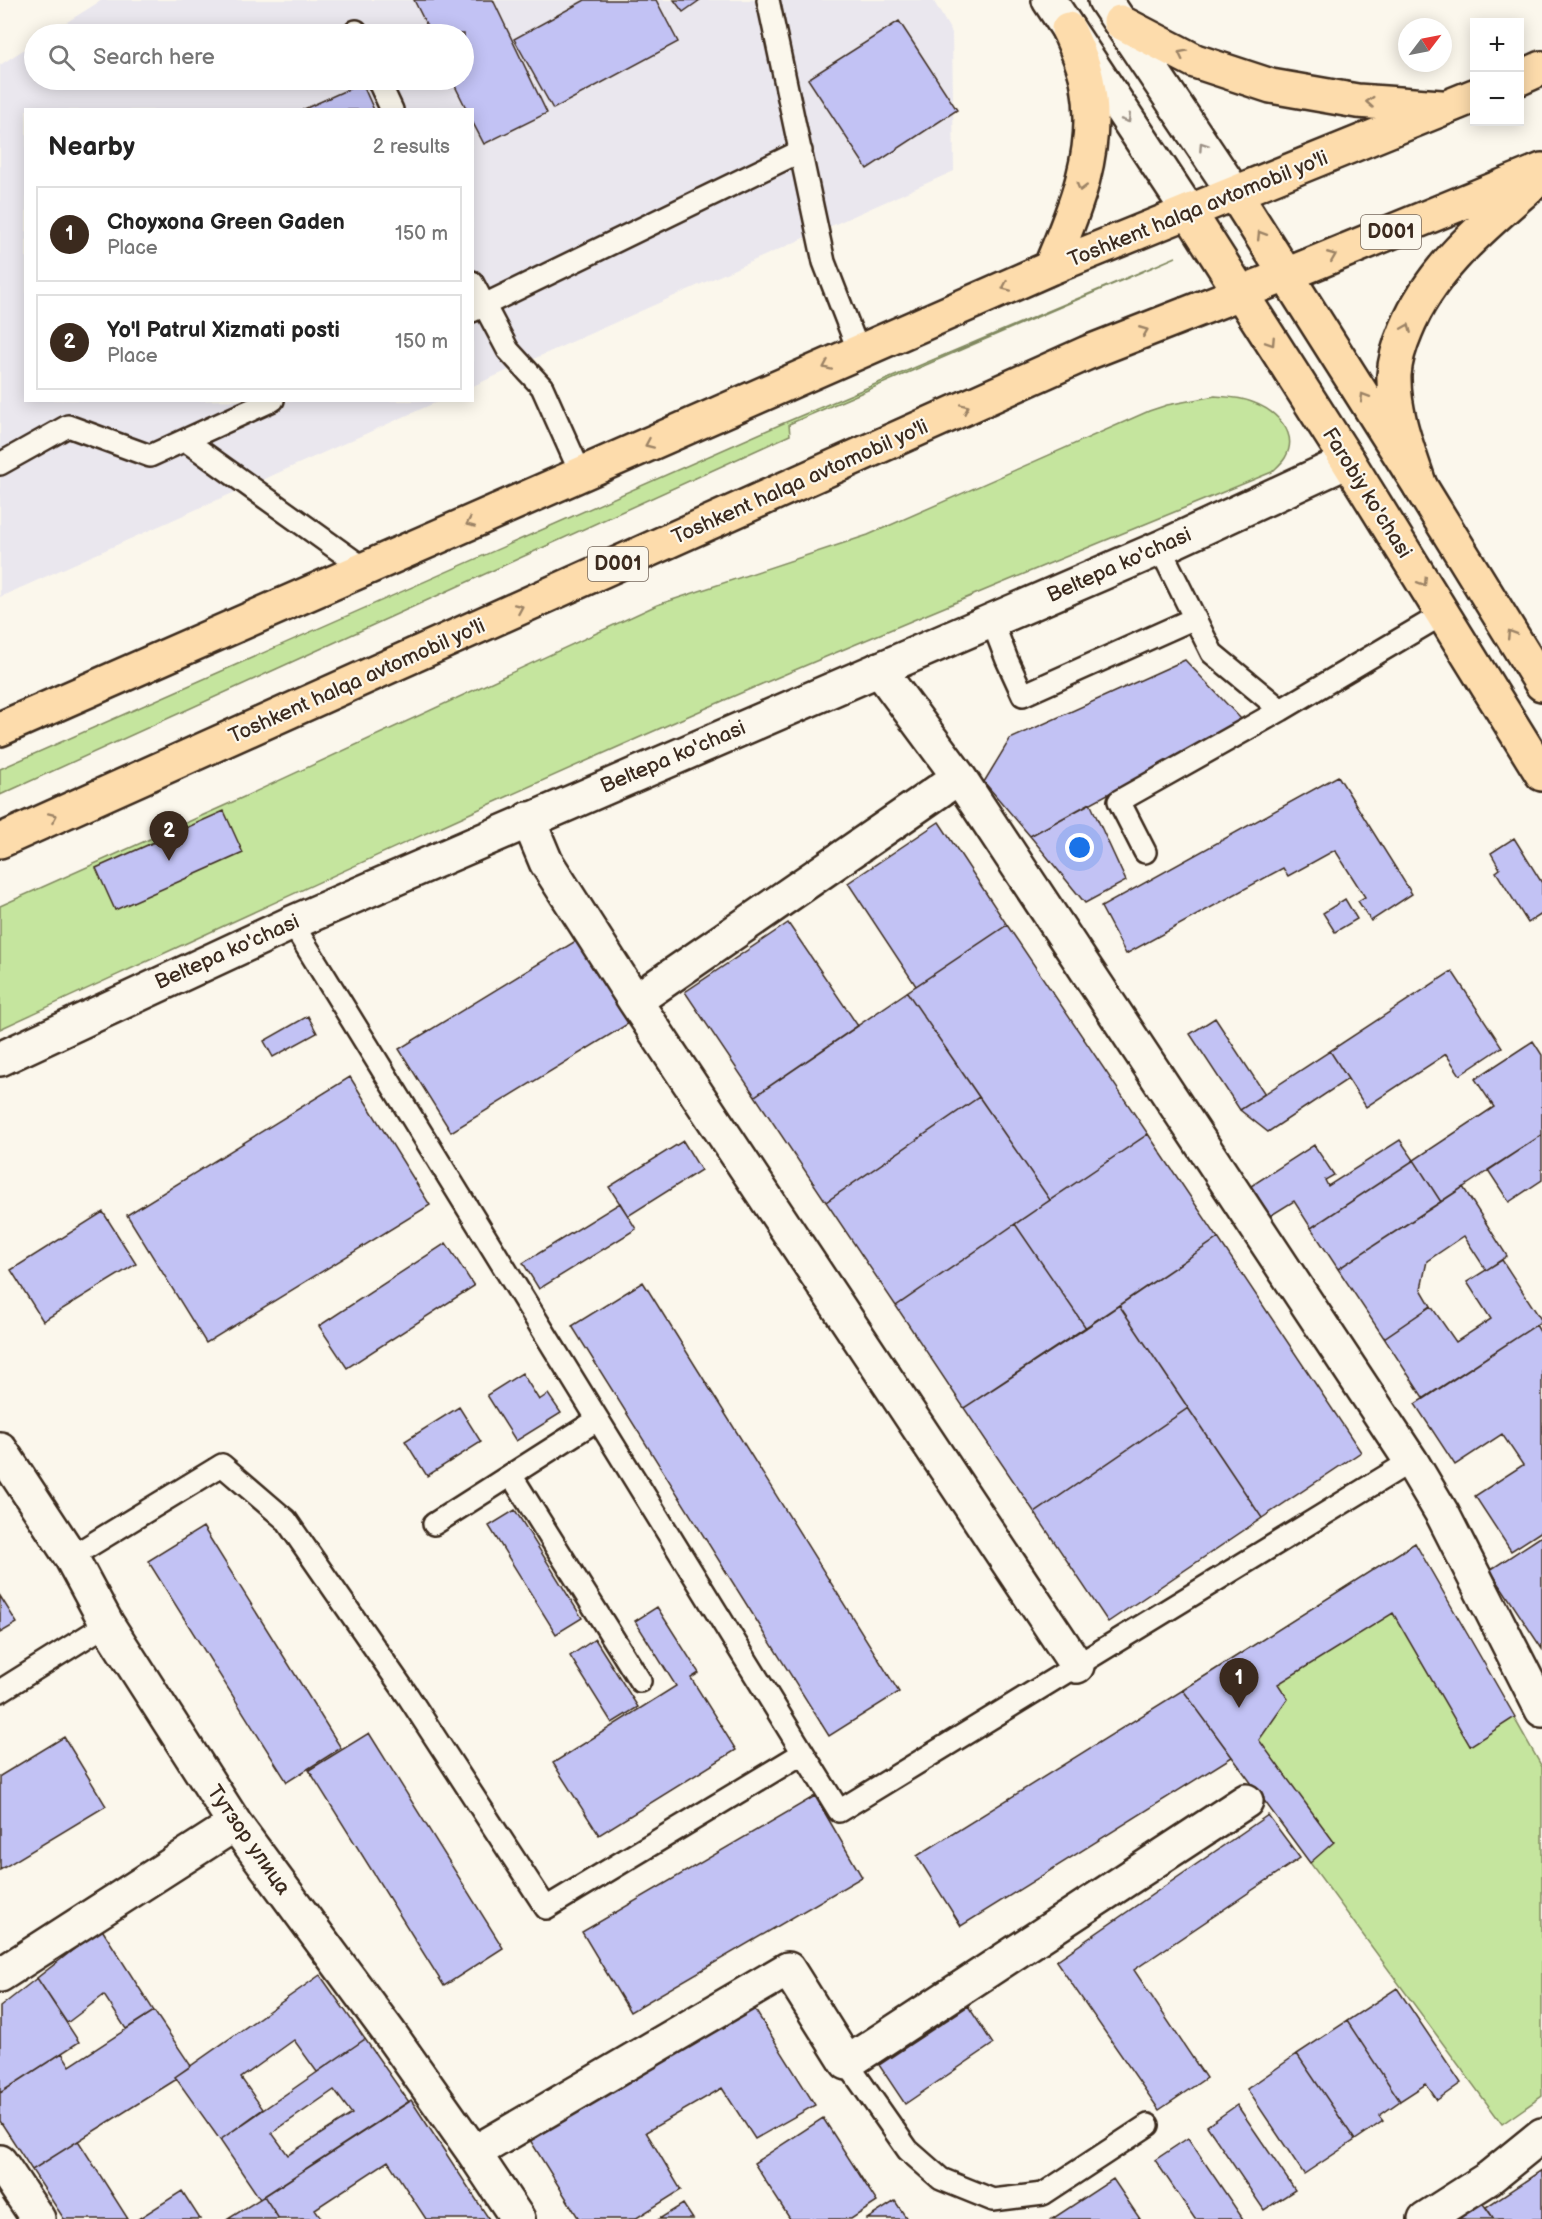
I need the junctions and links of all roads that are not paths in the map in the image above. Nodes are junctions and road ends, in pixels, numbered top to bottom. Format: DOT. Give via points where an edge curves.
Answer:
graph roads {
  1 [pos="768,0"];
  2 [pos="1049,0"];
  3 [pos="1113,11"];
  4 [pos="1068,29"];
  5 [pos="1542,68"];
  6 [pos="1524,76"];
  7 [pos="383,90"];
  8 [pos="1462,102"];
  9 [pos="391,108"];
  10 [pos="801,151"];
  11 [pos="1542,170"];
  12 [pos="1542,175"];
  13 [pos="1235,194"];
  14 [pos="1189,212"];
  15 [pos="1050,268"];
  16 [pos="1286,275"];
  17 [pos="474,291"];
  18 [pos="1239,293"];
  19 [pos="478,308"];
  20 [pos="859,352"];
  21 [pos="269,402"];
  22 [pos="185,440"];
  23 [pos="1348,461"];
  24 [pos="0,464"];
  25 [pos="581,474"];
  26 [pos="1420,486"];
  27 [pos="1160,548"];
  28 [pos="365,569"];
  29 [pos="1443,614"];
  30 [pos="1195,618"];
  31 [pos="992,621"];
  32 [pos="879,669"];
  33 [pos="1542,684"];
  34 [pos="1281,710"];
  35 [pos="0,729"];
  36 [pos="1542,774"];
  37 [pos="959,777"];
  38 [pos="528,819"];
  39 [pos="0,841"];
  40 [pos="1145,852"];
  41 [pos="292,923"];
  42 [pos="635,1001"];
  43 [pos="0,1059"];
  44 [pos="597,1420"];
  45 [pos="0,1449"];
  46 [pos="1410,1461"];
  47 [pos="511,1475"];
  48 [pos="434,1524"];
  49 [pos="71,1557"];
  50 [pos="107,1624"];
  51 [pos="1077,1666"];
  52 [pos="640,1682"];
  53 [pos="0,1691"];
  54 [pos="1542,1710"];
  55 [pos="803,1753"];
  56 [pos="1246,1801"];
  57 [pos="235,1824"];
  58 [pos="0,1975"];
  59 [pos="847,2063"];
  60 [pos="1148,2124"];
  61 [pos="1542,2135"];
  62 [pos="474,2153"];
  63 [pos="0,2162"];
  64 [pos="38,2219"];
  65 [pos="518,2219"];
  66 [pos="1425,2219"];
  1 -- 10 [label="lane"];
  2 -- 4 [label="street"];
  8 -- 3 [label="main road, one-way" via="1357,101 1270,86 1195,61"];
  13 -- 3 [label="street, one-way"];
  4 -- 14 [label="street, one-way"];
  4 -- 15 [label="main road, one-way" via="1088,84 1091,138 1079,197"];
  5 -- 6 [label="main road"];
  7 -- 9 [label="lane"];
  8 -- 13 [label="main road, Toshkent halqa avtomobil yo'li"];
  10 -- 19 [label="lane"];
  10 -- 20 [label="lane" via="824,262"];
  16 -- 11 [label="main road, Toshkent halqa avtomobil yo'li / D001, one-way"];
  26 -- 12 [label="main road, one-way" via="1397,402 1394,374 1402,339 1416,306 1438,274 1480,229"];
  13 -- 14 [label="main road, Toshkent halqa avtomobil yo'li"];
  16 -- 13 [label="main road, one-way"];
  14 -- 15 [label="main road, Toshkent halqa avtomobil yo'li"];
  14 -- 18 [label="main road, Farobiy ko'chasi"];
  15 -- 20 [label="main road, Toshkent halqa avtomobil yo'li, one-way"];
  16 -- 18 [label="main road, Toshkent halqa avtomobil yo'li / D001"];
  26 -- 16 [label="main road, one-way"];
  17 -- 19 [label="lane"];
  18 -- 23 [label="main road, Farobiy ko'chasi, one-way"];
  39 -- 18 [label="main road, Toshkent halqa avtomobil yo'li / D001, one-way" via="1088,353"];
  19 -- 25 [label="lane" via="508,350 542,387"];
  20 -- 25 [label="main road, Toshkent halqa avtomobil yo'li, one-way"];
  21 -- 22 [label="lane"];
  22 -- 24 [label="lane" via="150,456 68,426"];
  22 -- 28 [label="lane"];
  23 -- 27 [label="street, Beltepa ko'chasi"];
  23 -- 29 [label="main road, Farobiy ko'chasi, one-way"];
  25 -- 28 [label="main road, Toshkent halqa avtomobil yo'li, one-way"];
  33 -- 26 [label="main road, one-way"];
  27 -- 30 [label="lane"];
  27 -- 31 [label="street, Beltepa ko'chasi"];
  28 -- 35 [label="main road, Toshkent halqa avtomobil yo'li"];
  29 -- 34 [label="lane"];
  29 -- 36 [label="main road, Farobiy ko'chasi"];
  30 -- 31 [label="lane" via="1023,695"];
  30 -- 34 [label="lane" via="1212,653"];
  31 -- 32 [label="street, Beltepa ko'chasi"];
  32 -- 37 [label="street"];
  32 -- 38 [label="street, Beltepa ko'chasi"];
  34 -- 40 [label="lane" via="1119,801"];
  37 -- 42 [label="street"];
  37 -- 46 [label="street"];
  38 -- 41 [label="street, Beltepa ko'chasi"];
  38 -- 42 [label="street" via="546,862"];
  41 -- 43 [label="street, Beltepa ko'chasi"];
  41 -- 44 [label="lane"];
  42 -- 51 [label="street"];
  44 -- 47 [label="lane"];
  44 -- 55 [label="lane"];
  45 -- 49 [label="street, Тутзор улица"];
  46 -- 51 [label="lane"];
  46 -- 54 [label="street" via="1443,1515"];
  47 -- 48 [label="lane"];
  47 -- 52 [label="lane"];
  49 -- 50 [label="street, Тутзор улица"];
  49 -- 55 [label="lane" via="222,1466 286,1520 408,1696 546,1908"];
  50 -- 53 [label="lane"];
  50 -- 57 [label="street, Тутзор улица"];
  51 -- 55 [label="lane" via="839,1811"];
  56 -- 59 [label="street"];
  57 -- 58 [label="street"];
  57 -- 62 [label="street, Тутзор улица"];
  59 -- 60 [label="lane" via="908,2150 941,2179 993,2200 1043,2194"];
  59 -- 62 [label="street" via="788,1969"];
  61 -- 66 [label="street" via="1489,2178"];
  62 -- 65 [label="street, Тутзор улица"];
  63 -- 64 [label="street"];
}
